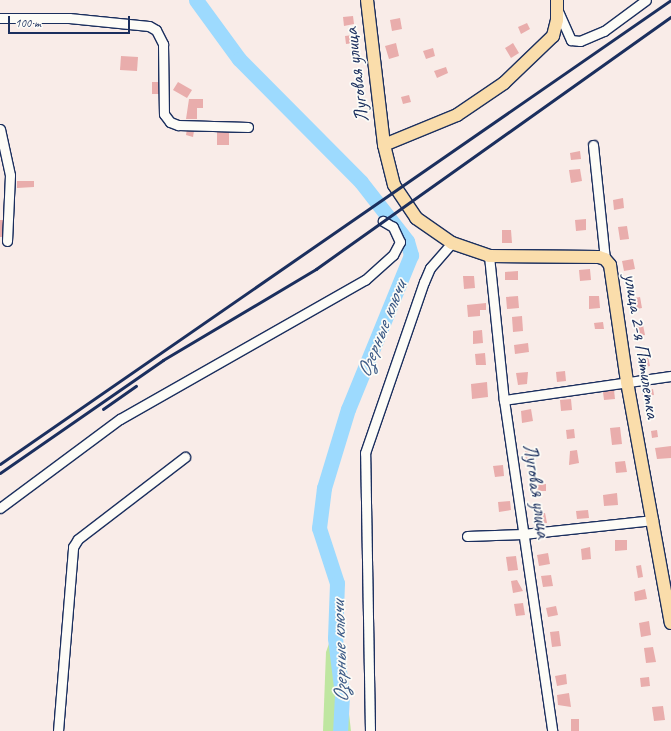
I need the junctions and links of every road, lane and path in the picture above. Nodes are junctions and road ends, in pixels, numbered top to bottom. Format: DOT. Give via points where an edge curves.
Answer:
graph roads {
  1 [pos="367,0"];
  2 [pos="646,0"];
  3 [pos="557,5"];
  4 [pos="0,18"];
  5 [pos="553,36"];
  6 [pos="571,40"];
  7 [pos="248,127"];
  8 [pos="0,129"];
  9 [pos="593,144"];
  10 [pos="384,145"];
  11 [pos="382,221"];
  12 [pos="7,241"];
  13 [pos="452,243"];
  14 [pos="489,256"];
  15 [pos="606,259"];
  16 [pos="671,376"];
  17 [pos="627,382"];
  18 [pos="504,400"];
  19 [pos="185,457"];
  20 [pos="0,508"];
  21 [pos="653,520"];
  22 [pos="523,534"];
  23 [pos="467,536"];
  24 [pos="668,582"];
  25 [pos="671,623"];
  26 [pos="58,731"];
  27 [pos="370,731"];
  28 [pos="552,731"];
  1 -- 10 [label="main road, Луговая улица"];
  2 -- 6 [label="street" via="597,36 580,41"];
  3 -- 5 [label="main road"];
  3 -- 6 [label="street"];
  4 -- 7 [label="street" via="69,18 149,26 156,30 163,44 164,114 170,122 178,125"];
  5 -- 6 [label="street"];
  5 -- 10 [label="main road" via="504,84 467,109 440,124"];
  8 -- 12 [label="street" via="10,176"];
  9 -- 15 [label="street"];
  10 -- 13 [label="main road, улица 2-я Пятилетка" via="394,185 401,199 416,218"];
  11 -- 20 [label="street" via="393,227 400,242 393,255 365,280 120,419"];
  13 -- 14 [label="main road, улица 2-я Пятилетка"];
  13 -- 27 [label="street" via="430,268 424,282 365,453"];
  14 -- 15 [label="main road, улица 2-я Пятилетка"];
  14 -- 18 [label="street, Луговая улица"];
  15 -- 17 [label="main road, улица 2-я Пятилетка" via="612,276"];
  16 -- 17 [label="street"];
  17 -- 18 [label="street"];
  17 -- 21 [label="main road, улица 2-я Пятилетка"];
  18 -- 22 [label="street, Луговая улица"];
  19 -- 26 [label="street" via="78,539 73,547"];
  21 -- 22 [label="street"];
  21 -- 24 [label="main road, улица 2-я Пятилетка"];
  22 -- 23 [label="street"];
  22 -- 28 [label="street, Луговая улица"];
  24 -- 25 [label="main road, улица 2-я Пятилетка"];
}
